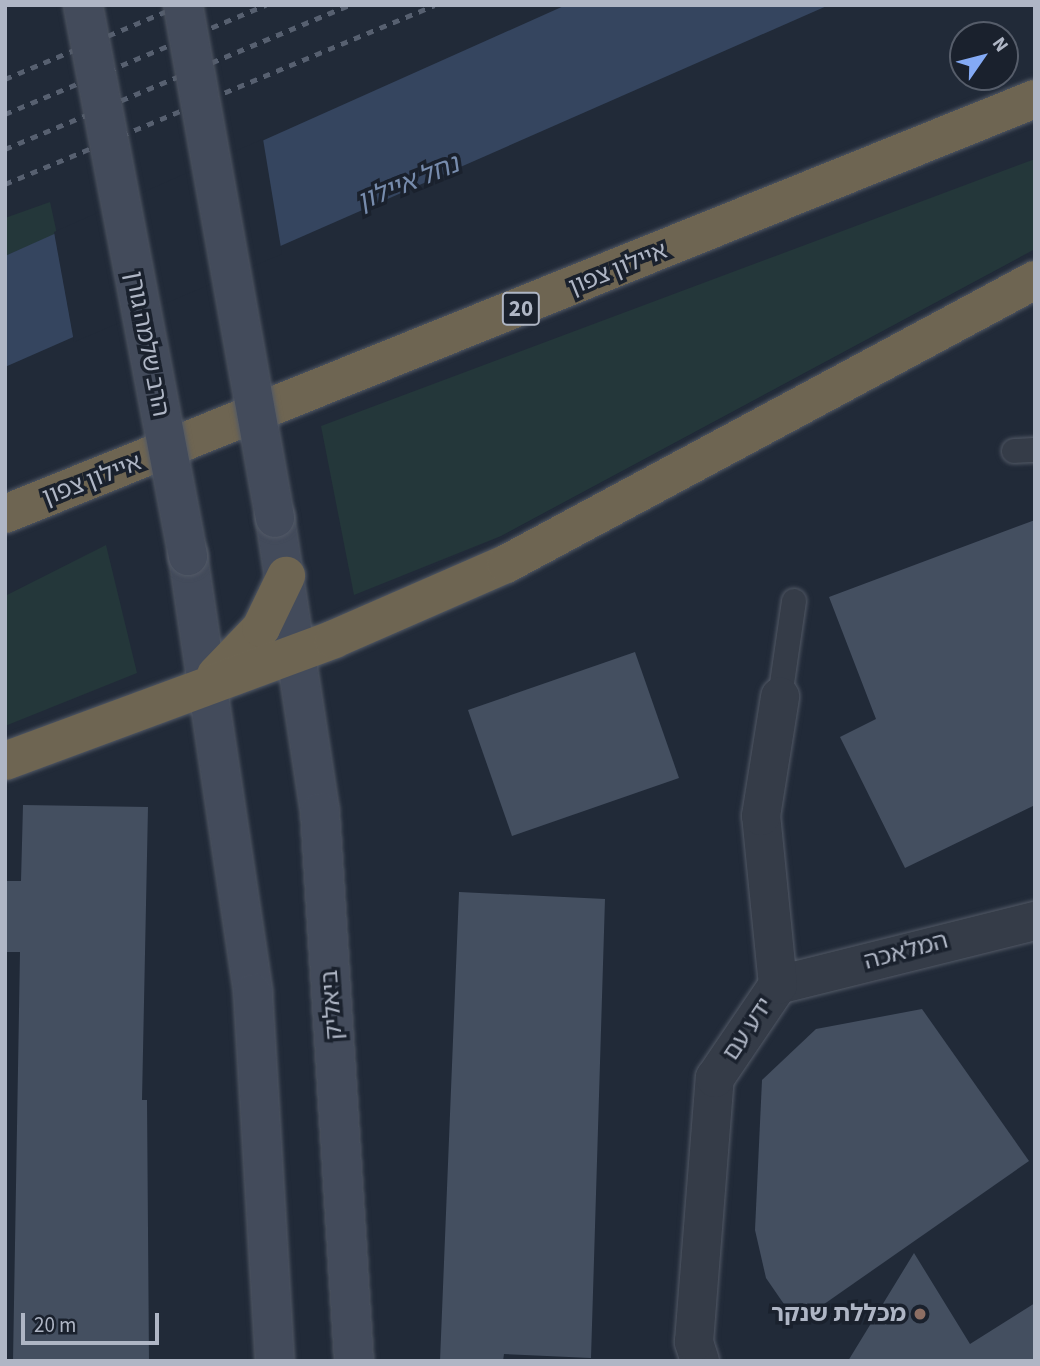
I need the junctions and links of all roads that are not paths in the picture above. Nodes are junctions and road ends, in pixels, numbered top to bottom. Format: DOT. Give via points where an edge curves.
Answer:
graph roads {
  1 [pos="83,5"];
  2 [pos="183,5"];
  3 [pos="1035,99"];
  4 [pos="1035,280"];
  5 [pos="5,514"];
  6 [pos="286,576"];
  7 [pos="794,601"];
  8 [pos="296,651"];
  9 [pos="207,684"];
  10 [pos="780,696"];
  11 [pos="5,761"];
  12 [pos="1035,921"];
  13 [pos="778,985"];
  14 [pos="275,1361"];
  15 [pos="354,1361"];
  16 [pos="700,1361"];
  1 -- 9 [label="main road, הרב שלמה גורן, bridge" via="188,556"];
  2 -- 6 [label="main road, bridge"];
  3 -- 5 [label="highway, איילון צפון / 20"];
  4 -- 8 [label="highway" via="506,564"];
  6 -- 8 [label="main road"];
  6 -- 9 [label="highway" via="261,628"];
  7 -- 10 [label="lane"];
  8 -- 9 [label="highway"];
  8 -- 15 [label="main road, ביאליק" via="320,812"];
  9 -- 11 [label="highway"];
  9 -- 14 [label="main road" via="253,993"];
  10 -- 13 [label="street, ידע עם" via="761,816"];
  12 -- 13 [label="street, המלאכה"];
  13 -- 16 [label="street, ידע עם" via="715,1078 694,1342"];
}
